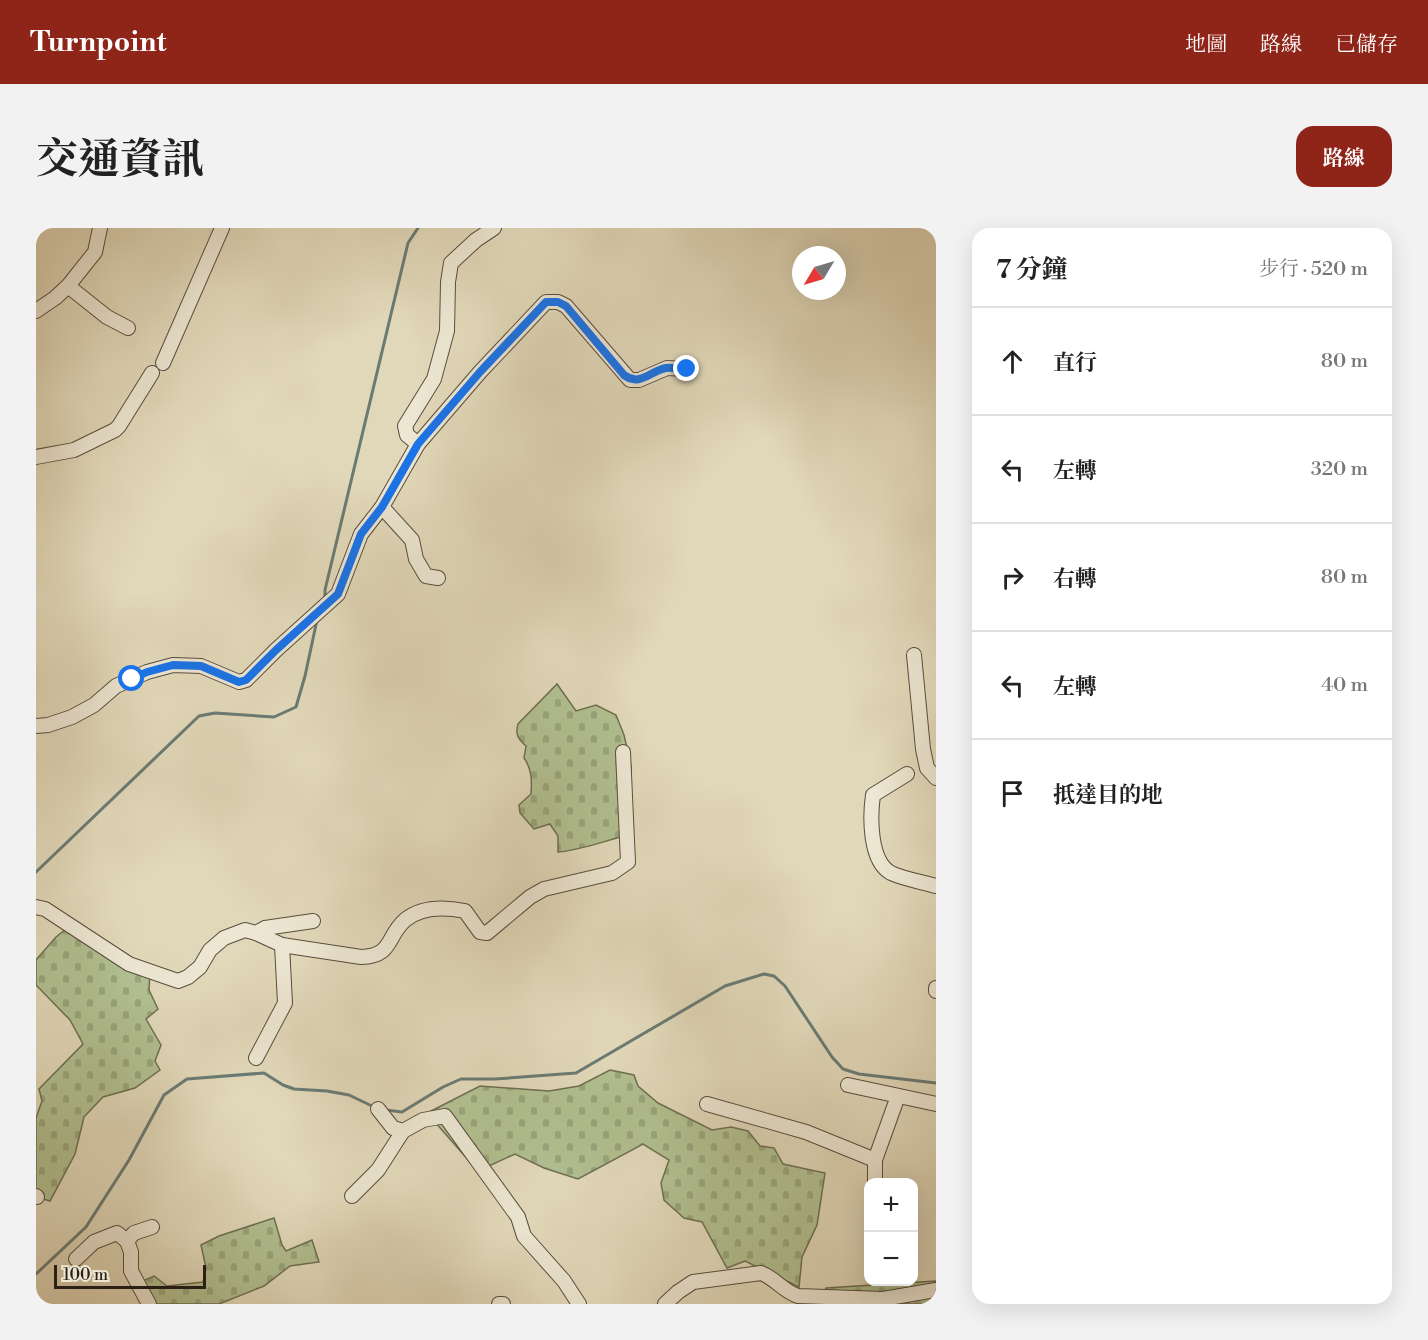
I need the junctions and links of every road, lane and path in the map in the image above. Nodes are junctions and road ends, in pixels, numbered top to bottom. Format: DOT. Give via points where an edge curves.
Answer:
graph roads {
  1 [pos="100,228"];
  2 [pos="222,228"];
  3 [pos="494,228"];
  4 [pos="68,286"];
  5 [pos="36,311"];
  6 [pos="128,328"];
  7 [pos="163,363"];
  8 [pos="687,369"];
  9 [pos="152,373"];
  10 [pos="418,444"];
  11 [pos="36,457"];
  12 [pos="382,507"];
  13 [pos="438,578"];
  14 [pos="914,655"];
  15 [pos="36,726"];
  16 [pos="623,752"];
  17 [pos="907,774"];
  18 [pos="936,778"];
  19 [pos="936,886"];
  20 [pos="36,907"];
  21 [pos="313,921"];
  22 [pos="255,933"];
  23 [pos="282,945"];
  24 [pos="256,1058"];
  25 [pos="848,1084"];
  26 [pos="898,1096"];
  27 [pos="707,1104"];
  28 [pos="936,1104"];
  29 [pos="378,1109"];
  30 [pos="404,1131"];
  31 [pos="875,1160"];
  32 [pos="874,1178"];
  33 [pos="352,1196"];
  34 [pos="152,1227"];
  35 [pos="127,1241"];
  36 [pos="76,1259"];
  37 [pos="936,1290"];
  38 [pos="147,1299"];
  39 [pos="134,1304"];
  40 [pos="579,1304"];
  41 [pos="665,1304"];
  1 -- 4 [label="street" via="95,252"];
  2 -- 7 [label="street"];
  3 -- 10 [label="street" via="451,263 447,331 434,379 405,426 407,435"];
  4 -- 5 [label="street"];
  4 -- 6 [label="street" via="107,317"];
  8 -- 10 [label="street" via="667,368 630,380 566,306 546,302"];
  9 -- 11 [label="street" via="115,430 74,450"];
  10 -- 12 [label="street"];
  12 -- 13 [label="street" via="412,540 416,559 426,576"];
  12 -- 15 [label="street" via="361,534 338,594 246,680 239,682 201,666 173,665 116,686 72,717"];
  14 -- 18 [label="street" via="923,749 927,768"];
  16 -- 23 [label="street" via="628,862 612,873 544,889 487,933 480,932 465,912 433,908 405,921 374,957"];
  17 -- 19 [label="street" via="873,795 870,817 876,854 890,872"];
  20 -- 22 [label="street" via="129,964 178,981 200,967 210,950 224,938 245,930"];
  21 -- 22 [label="street"];
  22 -- 23 [label="street"];
  23 -- 24 [label="street" via="285,1003"];
  25 -- 26 [label="street"];
  26 -- 28 [label="street"];
  26 -- 31 [label="street"];
  27 -- 31 [label="street" via="806,1132"];
  29 -- 30 [label="street" via="393,1128"];
  30 -- 33 [label="street" via="378,1170"];
  30 -- 40 [label="street" via="423,1120 445,1116 518,1217 524,1236"];
  31 -- 32 [label="street"];
  34 -- 35 [label="street" via="134,1233"];
  35 -- 36 [label="street" via="117,1233 94,1242"];
  35 -- 38 [label="street" via="132,1271"];
  37 -- 41 [label="street" via="883,1299 798,1296 761,1273 693,1282"];
  38 -- 39 [label="street"];
}
